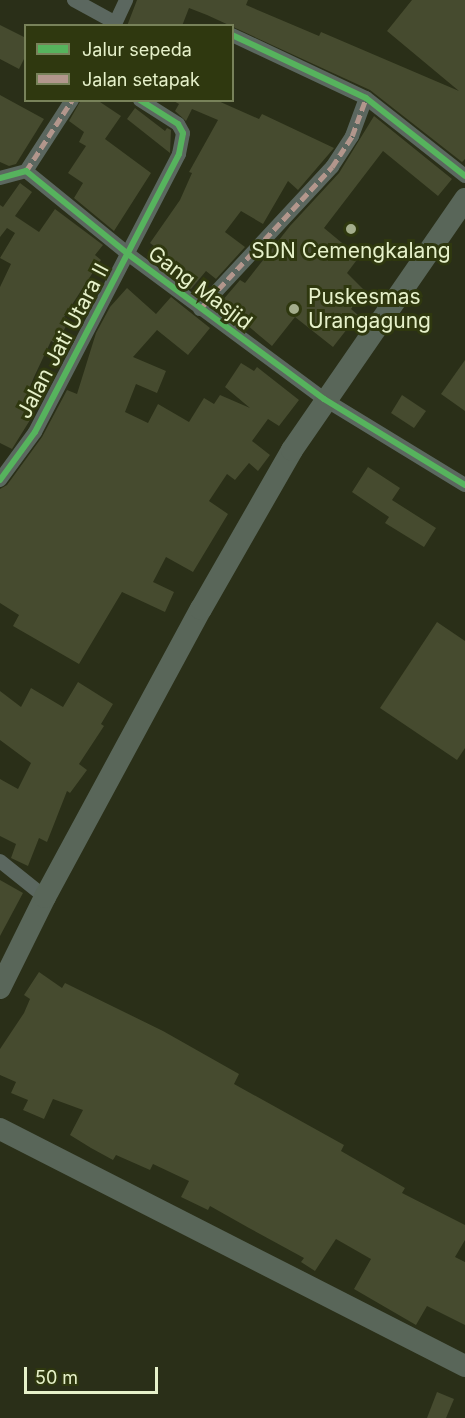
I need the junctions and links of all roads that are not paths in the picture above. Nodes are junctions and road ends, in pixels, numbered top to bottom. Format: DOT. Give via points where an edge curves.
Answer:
graph roads {
  1 [pos="74,0"];
  2 [pos="126,0"];
  3 [pos="114,24"];
  4 [pos="234,36"];
  5 [pos="366,98"];
  6 [pos="71,102"];
  7 [pos="143,102"];
  8 [pos="26,171"];
  9 [pos="465,176"];
  10 [pos="0,178"];
  11 [pos="465,200"];
  12 [pos="128,254"];
  13 [pos="200,309"];
  14 [pos="324,399"];
  15 [pos="0,480"];
  16 [pos="465,485"];
  17 [pos="0,861"];
  18 [pos="45,897"];
  19 [pos="0,988"];
  20 [pos="0,1129"];
  21 [pos="465,1366"];
  1 -- 3 [label="street"];
  2 -- 3 [label="street"];
  4 -- 5 [label="street"];
  5 -- 9 [label="street"];
  5 -- 13 [label="street" via="352,136 332,167"];
  6 -- 8 [label="street"];
  7 -- 12 [label="street, Jalan Jati Utara II" via="178,124 183,143"];
  8 -- 10 [label="street"];
  8 -- 12 [label="street, Gang Masjid"];
  11 -- 14 [label="main road"];
  12 -- 13 [label="street, Gang Masjid"];
  12 -- 15 [label="street, Jalan Jati Utara II" via="35,432"];
  13 -- 14 [label="street, Gang Masjid"];
  14 -- 16 [label="street, Gang Masjid"];
  14 -- 18 [label="main road" via="201,609"];
  17 -- 18 [label="street"];
  18 -- 19 [label="main road"];
  20 -- 21 [label="main road"];
}
